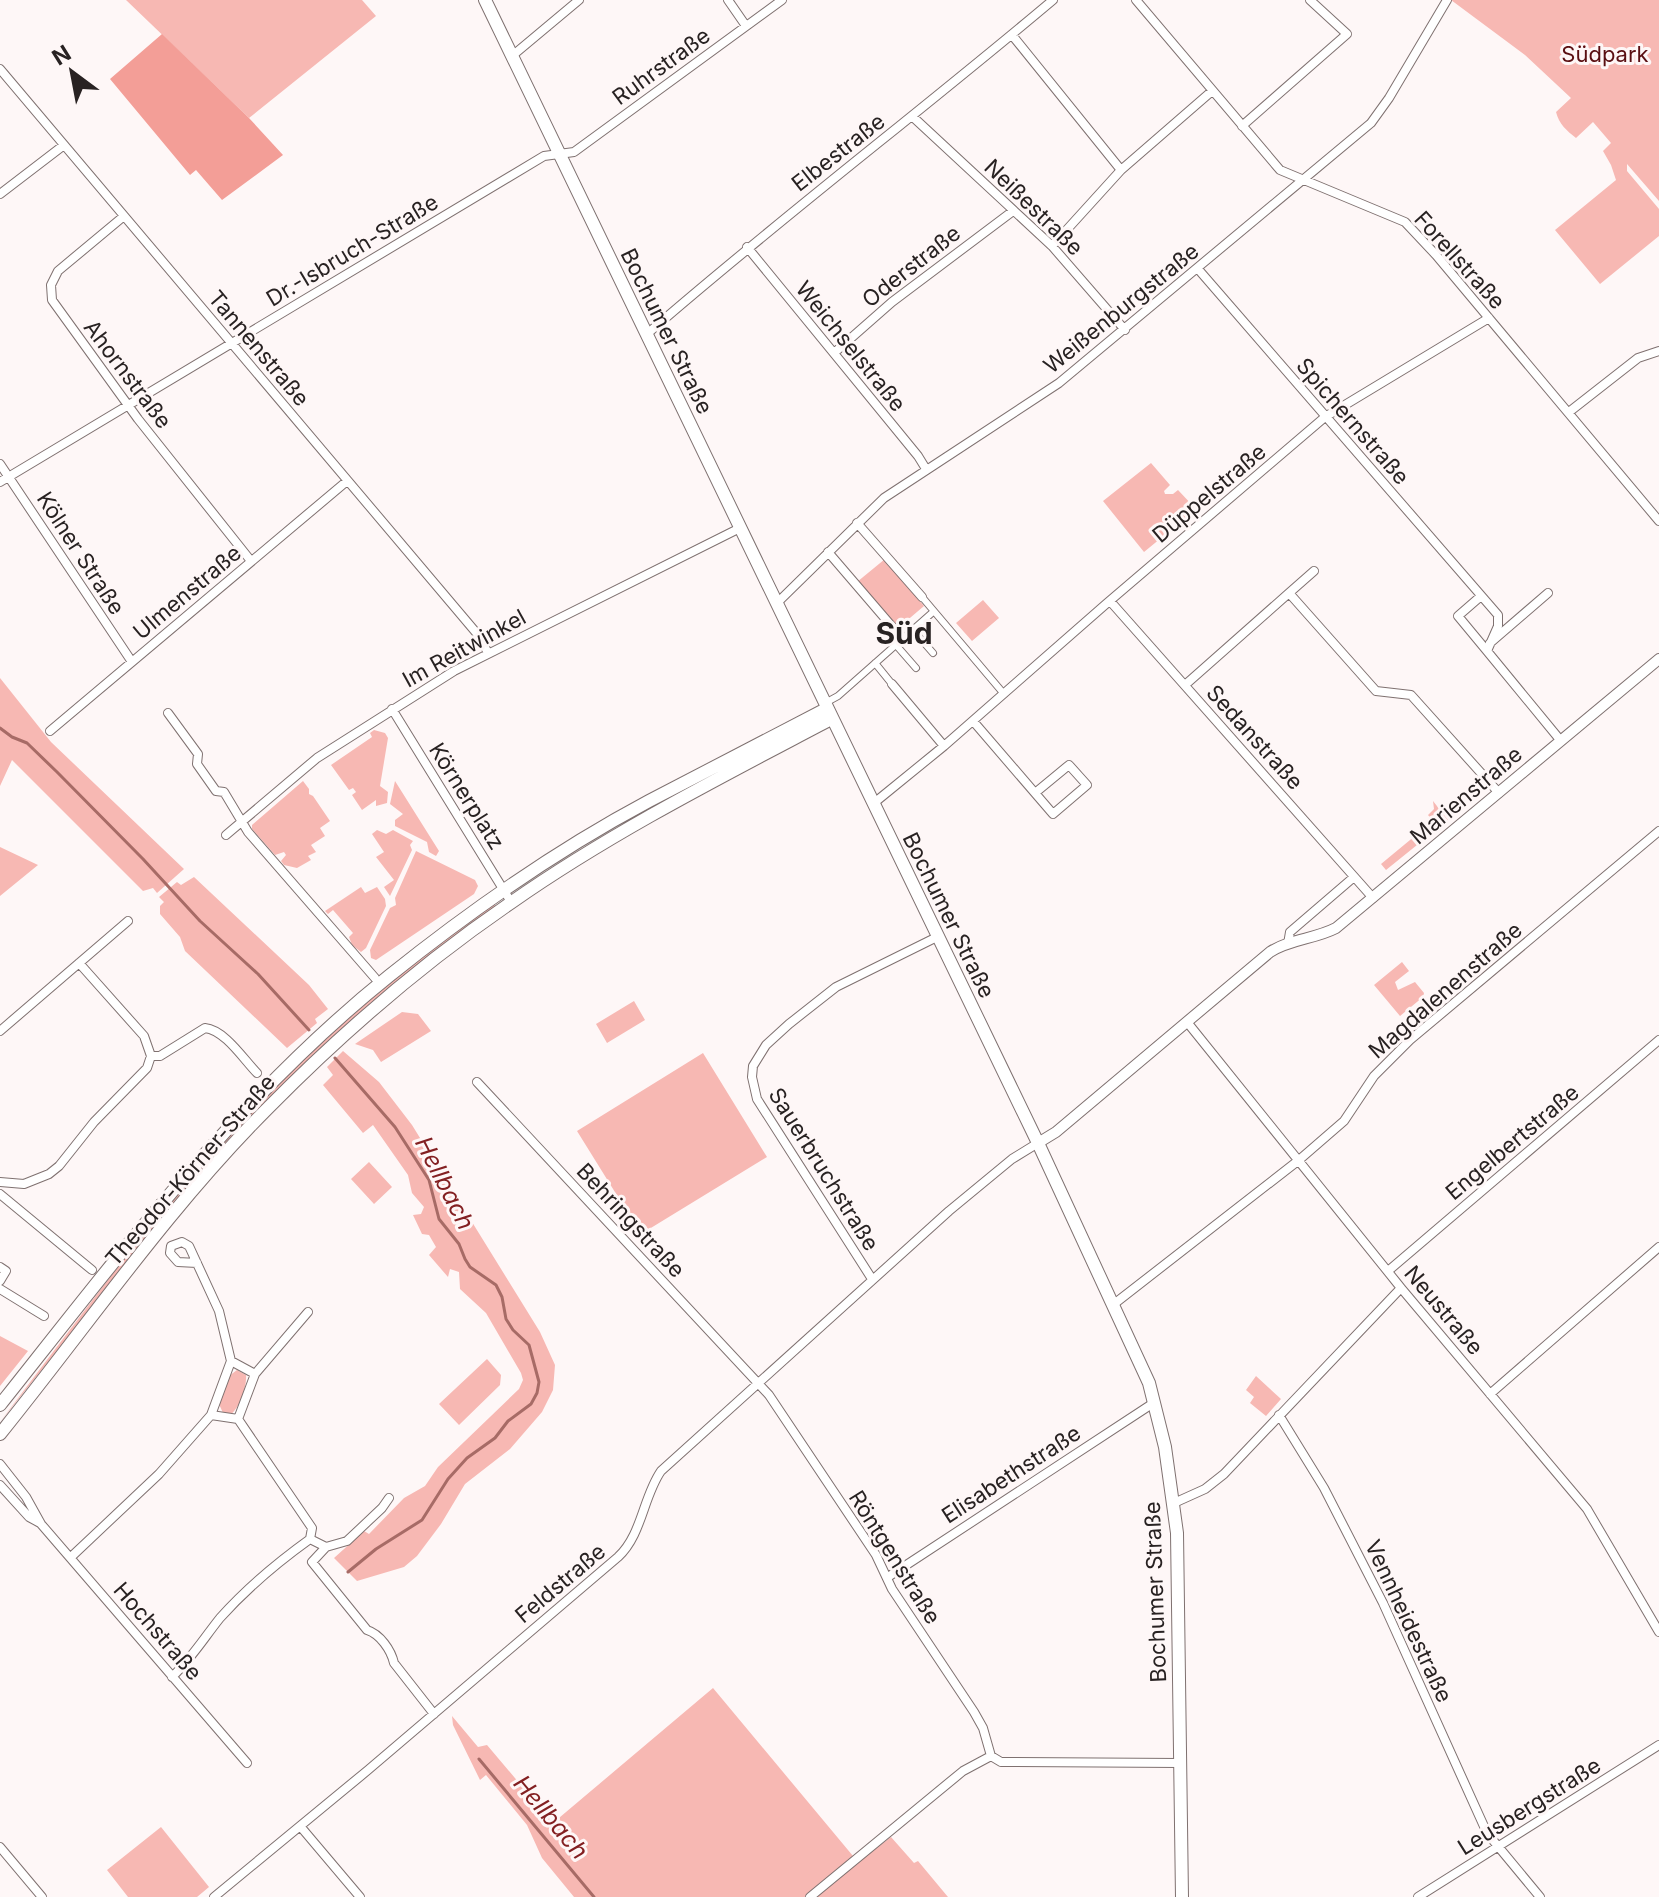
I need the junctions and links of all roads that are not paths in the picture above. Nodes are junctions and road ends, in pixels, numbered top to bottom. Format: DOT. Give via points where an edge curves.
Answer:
graph roads {
  1 [pos="485,0"];
  2 [pos="579,0"];
  3 [pos="728,0"];
  4 [pos="782,0"];
  5 [pos="1053,0"];
  6 [pos="1137,0"];
  7 [pos="1310,0"];
  8 [pos="1447,0"];
  9 [pos="746,26"];
  10 [pos="1012,35"];
  11 [pos="512,56"];
  12 [pos="0,69"];
  13 [pos="1212,91"];
  14 [pos="913,117"];
  15 [pos="1242,126"];
  16 [pos="64,145"];
  17 [pos="559,154"];
  18 [pos="1121,170"];
  19 [pos="1303,180"];
  20 [pos="0,194"];
  21 [pos="1013,211"];
  22 [pos="124,216"];
  23 [pos="1052,246"];
  24 [pos="747,247"];
  25 [pos="1198,269"];
  26 [pos="1489,318"];
  27 [pos="1125,330"];
  28 [pos="647,334"];
  29 [pos="232,343"];
  30 [pos="1659,351"];
  31 [pos="834,353"];
  32 [pos="129,405"];
  33 [pos="1569,412"];
  34 [pos="1325,417"];
  35 [pos="0,464"];
  36 [pos="926,469"];
  37 [pos="9,477"];
  38 [pos="347,481"];
  39 [pos="0,482"];
  40 [pos="1659,521"];
  41 [pos="857,523"];
  42 [pos="740,528"];
  43 [pos="828,552"];
  44 [pos="251,561"];
  45 [pos="1314,571"];
  46 [pos="1289,593"];
  47 [pos="1548,593"];
  48 [pos="1481,596"];
  49 [pos="922,597"];
  50 [pos="1110,601"];
  51 [pos="777,603"];
  52 [pos="933,612"];
  53 [pos="895,630"];
  54 [pos="913,630"];
  55 [pos="903,639"];
  56 [pos="896,645"];
  57 [pos="1488,647"];
  58 [pos="488,653"];
  59 [pos="933,653"];
  60 [pos="1659,659"];
  61 [pos="132,662"];
  62 [pos="875,663"];
  63 [pos="916,668"];
  64 [pos="892,684"];
  65 [pos="1185,685"];
  66 [pos="1004,694"];
  67 [pos="392,709"];
  68 [pos="827,711"];
  69 [pos="168,713"];
  70 [pos="973,721"];
  71 [pos="50,731"];
  72 [pos="1561,741"];
  73 [pos="944,746"];
  74 [pos="1035,793"];
  75 [pos="1499,793"];
  76 [pos="874,803"];
  77 [pos="629,813"];
  78 [pos="243,821"];
  79 [pos="637,824"];
  80 [pos="1659,831"];
  81 [pos="226,835"];
  82 [pos="1354,877"];
  83 [pos="508,896"];
  84 [pos="1373,898"];
  85 [pos="128,921"];
  86 [pos="939,936"];
  87 [pos="1288,944"];
  88 [pos="79,963"];
  89 [pos="375,978"];
  90 [pos="1187,1022"];
  91 [pos="0,1031"];
  92 [pos="1659,1040"];
  93 [pos="151,1056"];
  94 [pos="257,1073"];
  95 [pos="477,1082"];
  96 [pos="1038,1143"];
  97 [pos="1299,1160"];
  98 [pos="0,1182"];
  99 [pos="0,1194"];
  100 [pos="1659,1247"];
  101 [pos="197,1263"];
  102 [pos="0,1267"];
  103 [pos="92,1270"];
  104 [pos="1388,1271"];
  105 [pos="872,1279"];
  106 [pos="0,1281"];
  107 [pos="1401,1288"];
  108 [pos="0,1289"];
  109 [pos="1114,1304"];
  110 [pos="308,1312"];
  111 [pos="44,1316"];
  112 [pos="231,1361"];
  113 [pos="255,1374"];
  114 [pos="758,1383"];
  115 [pos="1490,1394"];
  116 [pos="1155,1402"];
  117 [pos="0,1405"];
  118 [pos="211,1415"];
  119 [pos="1279,1415"];
  120 [pos="238,1419"];
  121 [pos="0,1434"];
  122 [pos="0,1464"];
  123 [pos="0,1485"];
  124 [pos="389,1498"];
  125 [pos="1174,1503"];
  126 [pos="41,1524"];
  127 [pos="310,1539"];
  128 [pos="326,1547"];
  129 [pos="71,1557"];
  130 [pos="888,1577"];
  131 [pos="1659,1632"];
  132 [pos="172,1677"];
  133 [pos="434,1714"];
  134 [pos="1659,1745"];
  135 [pos="991,1756"];
  136 [pos="247,1763"];
  137 [pos="1180,1763"];
  138 [pos="300,1826"];
  139 [pos="0,1847"];
  140 [pos="1497,1847"];
  141 [pos="42,1897"];
  142 [pos="214,1897"];
  143 [pos="360,1897"];
  144 [pos="810,1897"];
  145 [pos="1182,1897"];
  146 [pos="1418,1897"];
  147 [pos="1540,1897"];
  1 -- 11 [label="main road, Bochumer Straße"];
  2 -- 11 [label="street"];
  3 -- 9 [label="street"];
  4 -- 9 [label="street, Ruhrstraße"];
  5 -- 10 [label="street, Elbestraße"];
  6 -- 13 [label="street, Forellstraße"];
  7 -- 15 [label="street" via="1347,34"];
  8 -- 19 [label="street, Weißenburgstraße" via="1371,123"];
  9 -- 17 [label="street, Ruhrstraße" via="574,152"];
  10 -- 14 [label="street, Elbestraße"];
  10 -- 18 [label="street"];
  11 -- 17 [label="main road, Bochumer Straße"];
  12 -- 16 [label="street, Tannenstraße"];
  13 -- 15 [label="street, Forellstraße"];
  13 -- 18 [label="street"];
  14 -- 21 [label="street, Neißestraße"];
  14 -- 24 [label="street, Elbestraße"];
  15 -- 19 [label="street, Forellstraße" via="1280,170"];
  16 -- 20 [label="street"];
  16 -- 22 [label="street, Tannenstraße"];
  17 -- 28 [label="main road, Bochumer Straße"];
  17 -- 29 [label="street, Dr.-Isbruch-Straße" via="544,156"];
  18 -- 23 [label="street"];
  19 -- 25 [label="street, Weißenburgstraße"];
  19 -- 26 [label="street, Forellstraße" via="1405,222"];
  21 -- 23 [label="street, Neißestraße"];
  21 -- 31 [label="street, Oderstraße"];
  22 -- 29 [label="street, Tannenstraße"];
  22 -- 32 [label="street, Ahornstraße" via="58,271 50,293"];
  23 -- 27 [label="street, Neißestraße"];
  24 -- 28 [label="street, Elbestraße"];
  24 -- 31 [label="street, Weichselstraße"];
  25 -- 27 [label="street, Weißenburgstraße"];
  25 -- 34 [label="street, Spichernstraße"];
  26 -- 33 [label="street, Forellstraße"];
  26 -- 34 [label="street, Düppelstraße"];
  27 -- 36 [label="street, Weißenburgstraße" via="1047,392"];
  28 -- 42 [label="main road, Bochumer Straße"];
  29 -- 32 [label="street, Dr.-Isbruch-Straße"];
  29 -- 38 [label="street, Tannenstraße"];
  30 -- 33 [label="street" via="1638,358"];
  31 -- 36 [label="street, Weichselstraße"];
  32 -- 37 [label="street, Dr.-Isbruch-Straße"];
  32 -- 44 [label="street, Ahornstraße"];
  33 -- 40 [label="street, Forellstraße"];
  34 -- 48 [label="street, Spichernstraße"];
  34 -- 50 [label="street, Düppelstraße"];
  35 -- 37 [label="street, Kölner Straße"];
  36 -- 41 [label="street, Weißenburgstraße"];
  37 -- 39 [label="street, Dr.-Isbruch-Straße"];
  37 -- 61 [label="street, Kölner Straße"];
  38 -- 44 [label="street, Ulmenstraße"];
  38 -- 58 [label="street, Tannenstraße"];
  41 -- 43 [label="street, Weißenburgstraße"];
  41 -- 49 [label="street"];
  42 -- 51 [label="main road, Bochumer Straße"];
  42 -- 58 [label="street, Im Reitwinkel"];
  43 -- 51 [label="street, Weißenburgstraße"];
  43 -- 53 [label="street"];
  44 -- 61 [label="street, Ulmenstraße"];
  45 -- 46 [label="street"];
  46 -- 65 [label="street"];
  46 -- 75 [label="street" via="1376,691 1411,695"];
  47 -- 57 [label="street"];
  48 -- 57 [label="street, Spichernstraße" via="1499,620"];
  48 -- 57 [label="street" via="1458,616"];
  49 -- 52 [label="street"];
  50 -- 65 [label="street, Sedanstraße"];
  50 -- 66 [label="street, Düppelstraße"];
  51 -- 68 [label="main road, Bochumer Straße"];
  52 -- 54 [label="street"];
  52 -- 66 [label="street"];
  53 -- 55 [label="street"];
  54 -- 55 [label="street"];
  54 -- 59 [label="street"];
  55 -- 56 [label="street"];
  56 -- 62 [label="street"];
  56 -- 63 [label="street"];
  57 -- 72 [label="street"];
  58 -- 67 [label="street, Im Reitwinkel"];
  60 -- 72 [label="street, Marienstraße"];
  61 -- 71 [label="street, Ulmenstraße"];
  62 -- 64 [label="street"];
  62 -- 68 [label="street"];
  64 -- 73 [label="street"];
  65 -- 82 [label="street, Sedanstraße"];
  66 -- 70 [label="street, Düppelstraße"];
  67 -- 78 [label="street, Im Reitwinkel" via="317,758"];
  67 -- 83 [label="street, Körnerplatz"];
  68 -- 76 [label="main road, Bochumer Straße"];
  68 -- 77 [label="main road, Theodor-Körner-Straße"];
  68 -- 79 [label="main road, Theodor-Körner-Straße"];
  69 -- 78 [label="street" via="198,754 197,764"];
  70 -- 73 [label="street, Düppelstraße"];
  70 -- 74 [label="street"];
  72 -- 75 [label="street, Marienstraße"];
  73 -- 76 [label="street, Düppelstraße"];
  74 -- 74 [label="street" via="1053,814 1087,785 1069,765"];
  75 -- 84 [label="street, Marienstraße"];
  76 -- 86 [label="main road, Bochumer Straße"];
  77 -- 79 [label="main road"];
  77 -- 83 [label="main road, Theodor-Körner-Straße"];
  78 -- 81 [label="street, Im Reitwinkel"];
  78 -- 89 [label="street"];
  79 -- 83 [label="main road, Theodor-Körner-Straße"];
  80 -- 97 [label="street, Magdalenenstraße" via="1410,1040 1374,1076 1344,1121"];
  82 -- 84 [label="street, Sedanstraße"];
  82 -- 87 [label="street, Marienstraße" via="1290,932"];
  83 -- 117 [label="main road, Theodor-Körner-Straße" via="387,978 259,1096 166,1199"];
  83 -- 121 [label="main road, Theodor-Körner-Straße" via="361,1019 267,1109 180,1205"];
  84 -- 87 [label="street, Marienstraße" via="1336,928"];
  85 -- 88 [label="street"];
  86 -- 96 [label="main road, Bochumer Straße"];
  86 -- 105 [label="street, Sauerbruchstraße" via="836,987 766,1045 753,1066 757,1099"];
  87 -- 90 [label="street, Marienstraße" via="1270,952"];
  88 -- 91 [label="street"];
  88 -- 93 [label="street" via="144,1036"];
  90 -- 96 [label="street, Marienstraße"];
  90 -- 97 [label="street, Neustraße"];
  92 -- 104 [label="street, Engelbertstraße"];
  93 -- 94 [label="street" via="212,1029"];
  93 -- 98 [label="street" via="147,1068 59,1166 24,1184"];
  95 -- 114 [label="street, Behringstraße"];
  96 -- 105 [label="street, Feldstraße" via="967,1195"];
  96 -- 109 [label="main road, Bochumer Straße"];
  97 -- 104 [label="street, Neustraße"];
  97 -- 109 [label="street, Magdalenenstraße"];
  99 -- 103 [label="street"];
  100 -- 115 [label="street"];
  101 -- 112 [label="street" via="219,1311"];
  102 -- 106 [label="street" via="6,1271"];
  104 -- 107 [label="street, Neustraße"];
  105 -- 114 [label="street, Feldstraße"];
  107 -- 115 [label="street, Neustraße"];
  107 -- 119 [label="street"];
  108 -- 111 [label="street"];
  109 -- 116 [label="main road, Bochumer Straße"];
  110 -- 113 [label="street"];
  112 -- 113 [label="street"];
  112 -- 118 [label="street"];
  113 -- 120 [label="street"];
  114 -- 130 [label="street, Röntgenstraße"];
  114 -- 133 [label="street, Feldstraße" via="661,1471 624,1552"];
  115 -- 131 [label="street, Neustraße" via="1587,1509"];
  116 -- 125 [label="main road, Bochumer Straße"];
  116 -- 130 [label="street, Elisabethstraße"];
  118 -- 120 [label="street"];
  118 -- 129 [label="street" via="159,1474"];
  119 -- 125 [label="street" via="1224,1474"];
  119 -- 140 [label="street, Vennheidestraße" via="1378,1593"];
  120 -- 127 [label="street" via="312,1528"];
  122 -- 126 [label="street, Hochstraße"];
  123 -- 126 [label="street, Hochstraße"];
  124 -- 128 [label="street" via="347,1541"];
  125 -- 137 [label="main road, Bochumer Straße"];
  126 -- 129 [label="street, Hochstraße"];
  127 -- 128 [label="street"];
  127 -- 132 [label="street" via="221,1618"];
  128 -- 133 [label="street" via="312,1562 392,1654"];
  129 -- 132 [label="street, Hochstraße"];
  130 -- 135 [label="street, Röntgenstraße" via="979,1720"];
  132 -- 136 [label="street, Hochstraße"];
  133 -- 138 [label="street, Feldstraße"];
  134 -- 140 [label="street, Leusbergstraße"];
  135 -- 137 [label="street" via="1001,1762"];
  135 -- 144 [label="street" via="963,1771"];
  137 -- 145 [label="main road, Bochumer Straße"];
  138 -- 142 [label="street, Feldstraße"];
  138 -- 143 [label="street"];
  139 -- 141 [label="street"];
  140 -- 146 [label="street, Leusbergstraße"];
  140 -- 147 [label="street, Vennheidestraße"];
}
